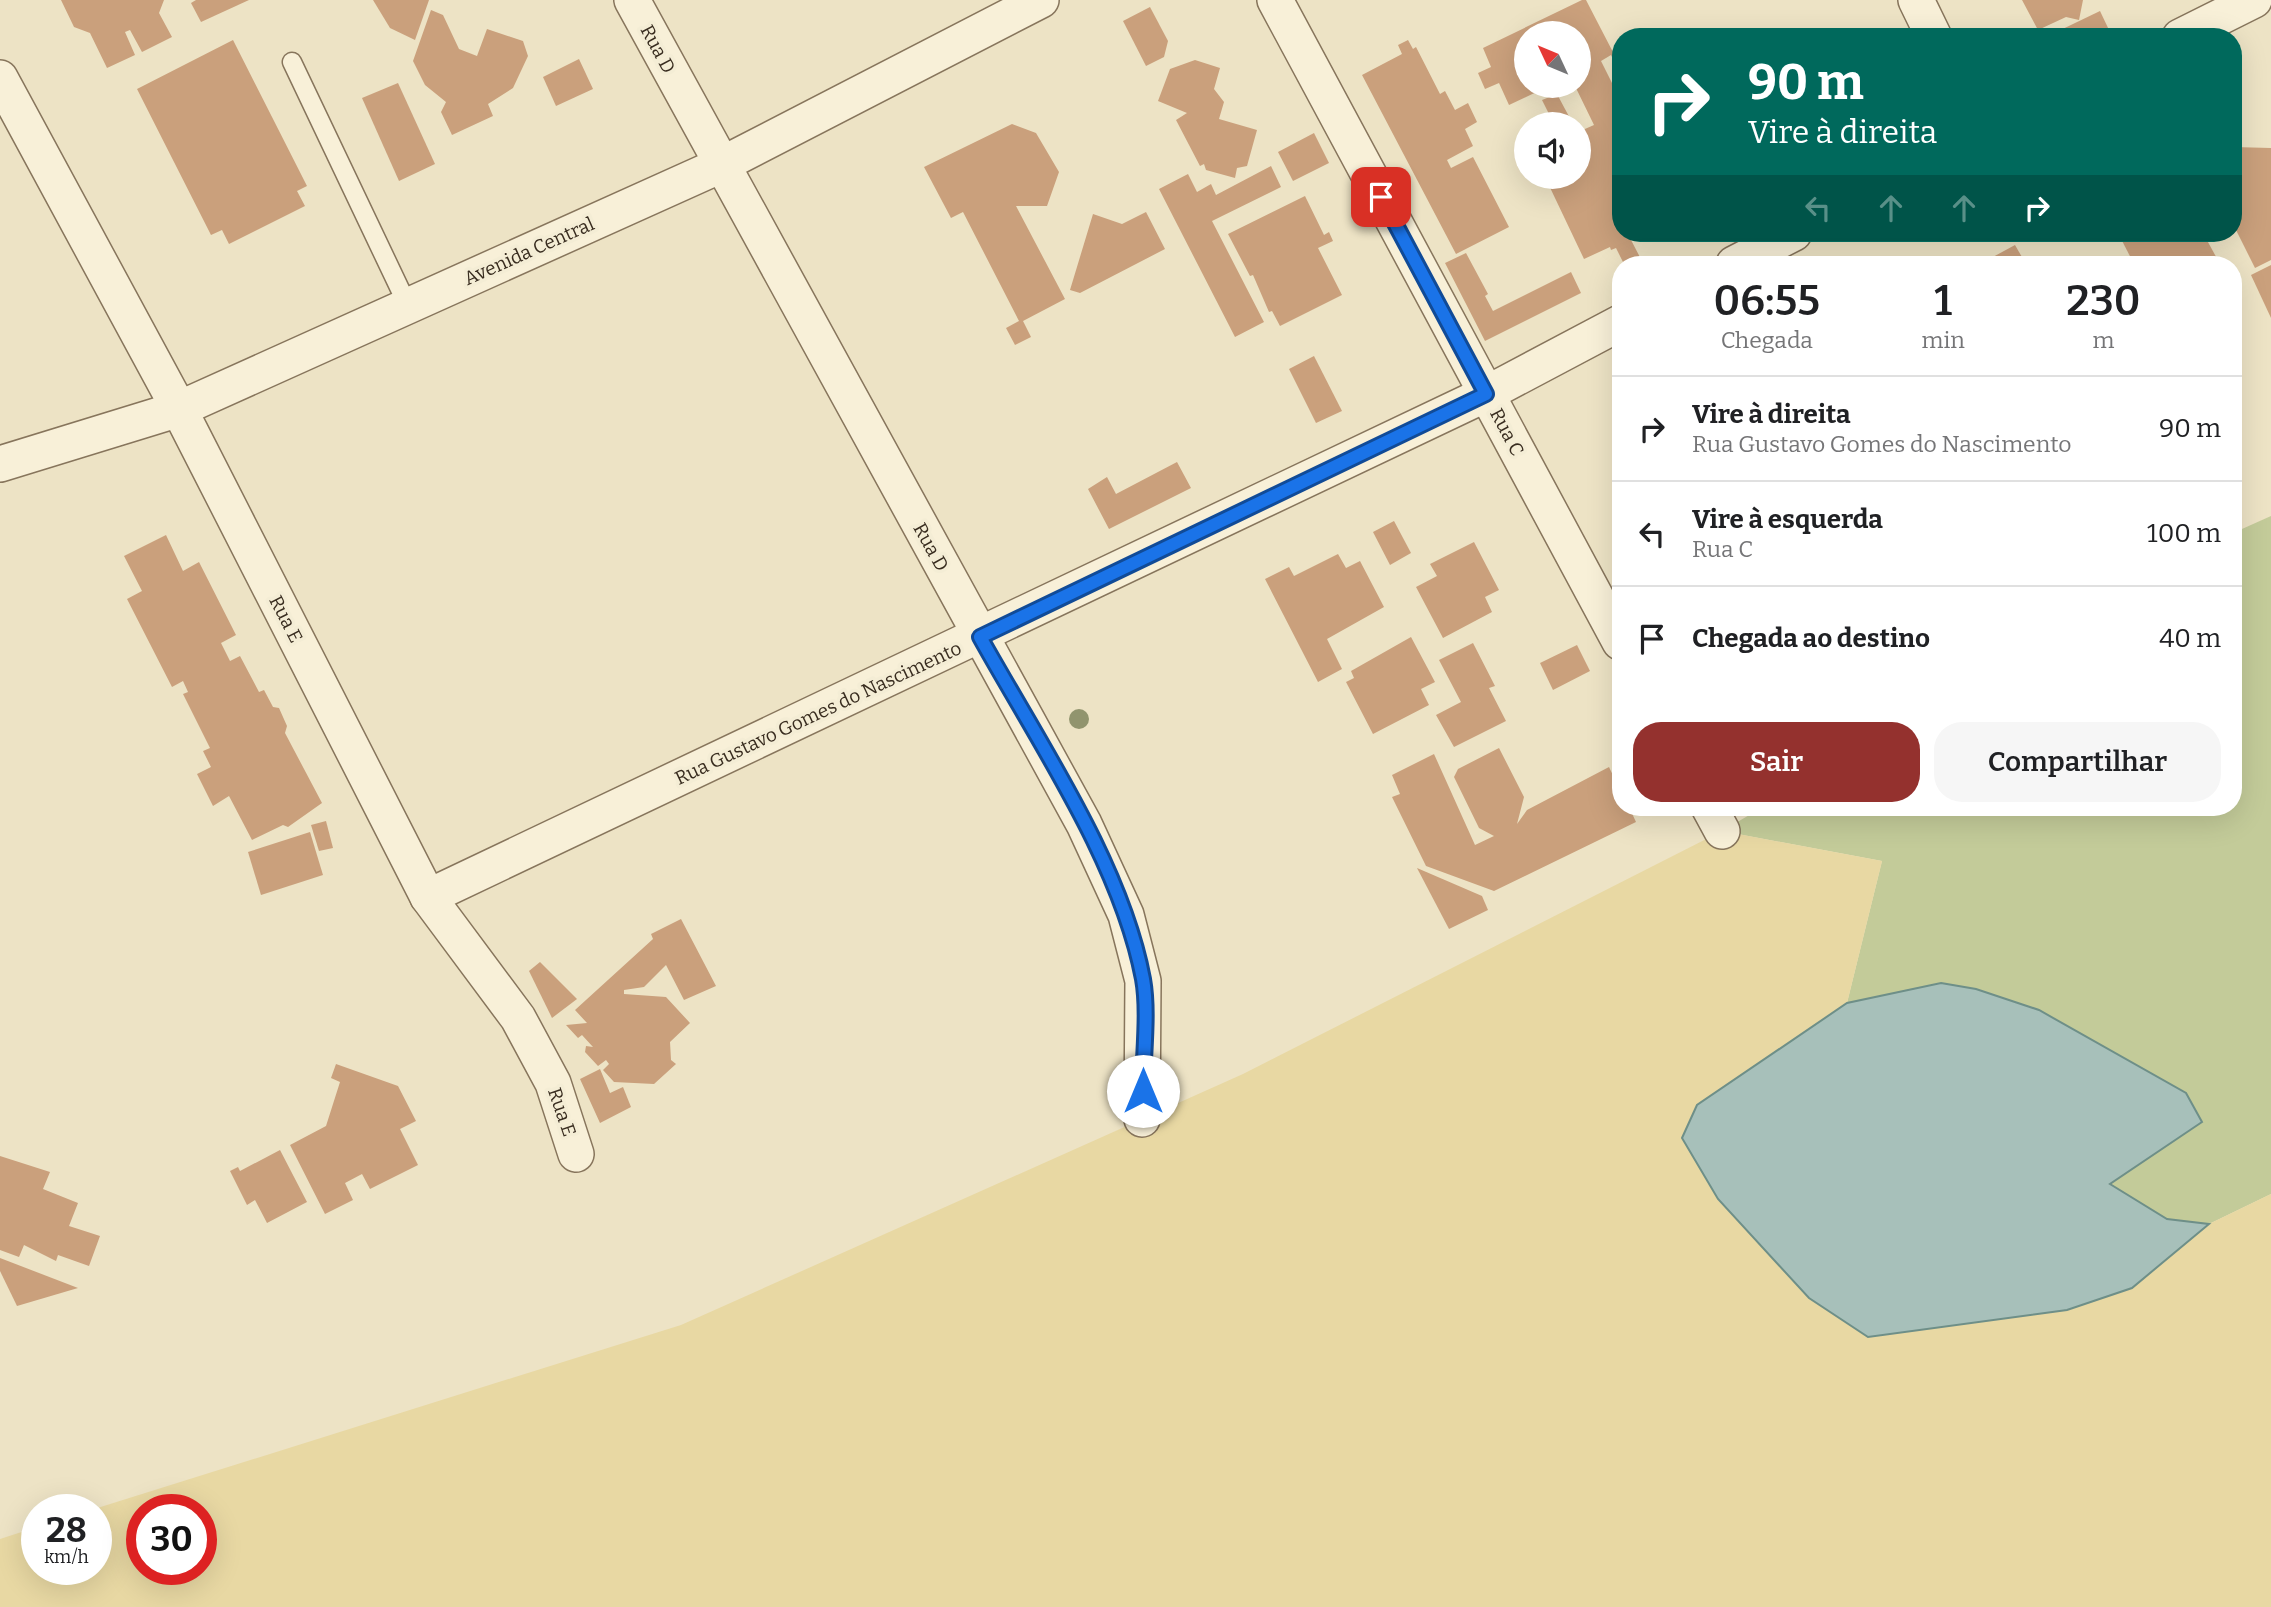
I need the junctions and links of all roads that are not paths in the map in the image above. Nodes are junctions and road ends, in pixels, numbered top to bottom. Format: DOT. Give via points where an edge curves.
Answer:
graph roads {
  1 [pos="632,0"];
  2 [pos="1041,0"];
  3 [pos="1275,0"];
  4 [pos="1916,0"];
  5 [pos="2254,0"];
  6 [pos="1930,28"];
  7 [pos="2198,28"];
  8 [pos="292,62"];
  9 [pos="0,78"];
  10 [pos="721,165"];
  11 [pos="1777,242"];
  12 [pos="1749,256"];
  13 [pos="408,306"];
  14 [pos="1612,327"];
  15 [pos="1486,394"];
  16 [pos="179,409"];
  17 [pos="0,464"];
  18 [pos="1612,627"];
  19 [pos="980,637"];
  20 [pos="428,897"];
  21 [pos="1142,1119"];
  22 [pos="576,1154"];
  1 -- 10 [label="street, Rua D"];
  2 -- 10 [label="street, Avenida Central"];
  3 -- 15 [label="street, Rua C"];
  4 -- 6 [label="street"];
  5 -- 7 [label="street"];
  8 -- 13 [label="lane"];
  9 -- 16 [label="street, Rua E"];
  10 -- 13 [label="street, Avenida Central"];
  10 -- 19 [label="street, Rua D"];
  11 -- 12 [label="street"];
  13 -- 16 [label="street, Avenida Central"];
  14 -- 15 [label="street, Rua Gustavo Gomes do Nascimento"];
  15 -- 18 [label="street, Rua C"];
  15 -- 19 [label="street, Rua Gustavo Gomes do Nascimento"];
  16 -- 17 [label="street, Avenida Central"];
  16 -- 20 [label="street, Rua E"];
  19 -- 20 [label="street, Rua Gustavo Gomes do Nascimento"];
  19 -- 21 [label="street, Rua D" via="1084,824 1126,915 1143,981"];
  20 -- 22 [label="street, Rua E" via="518,1018 552,1083"];
}
